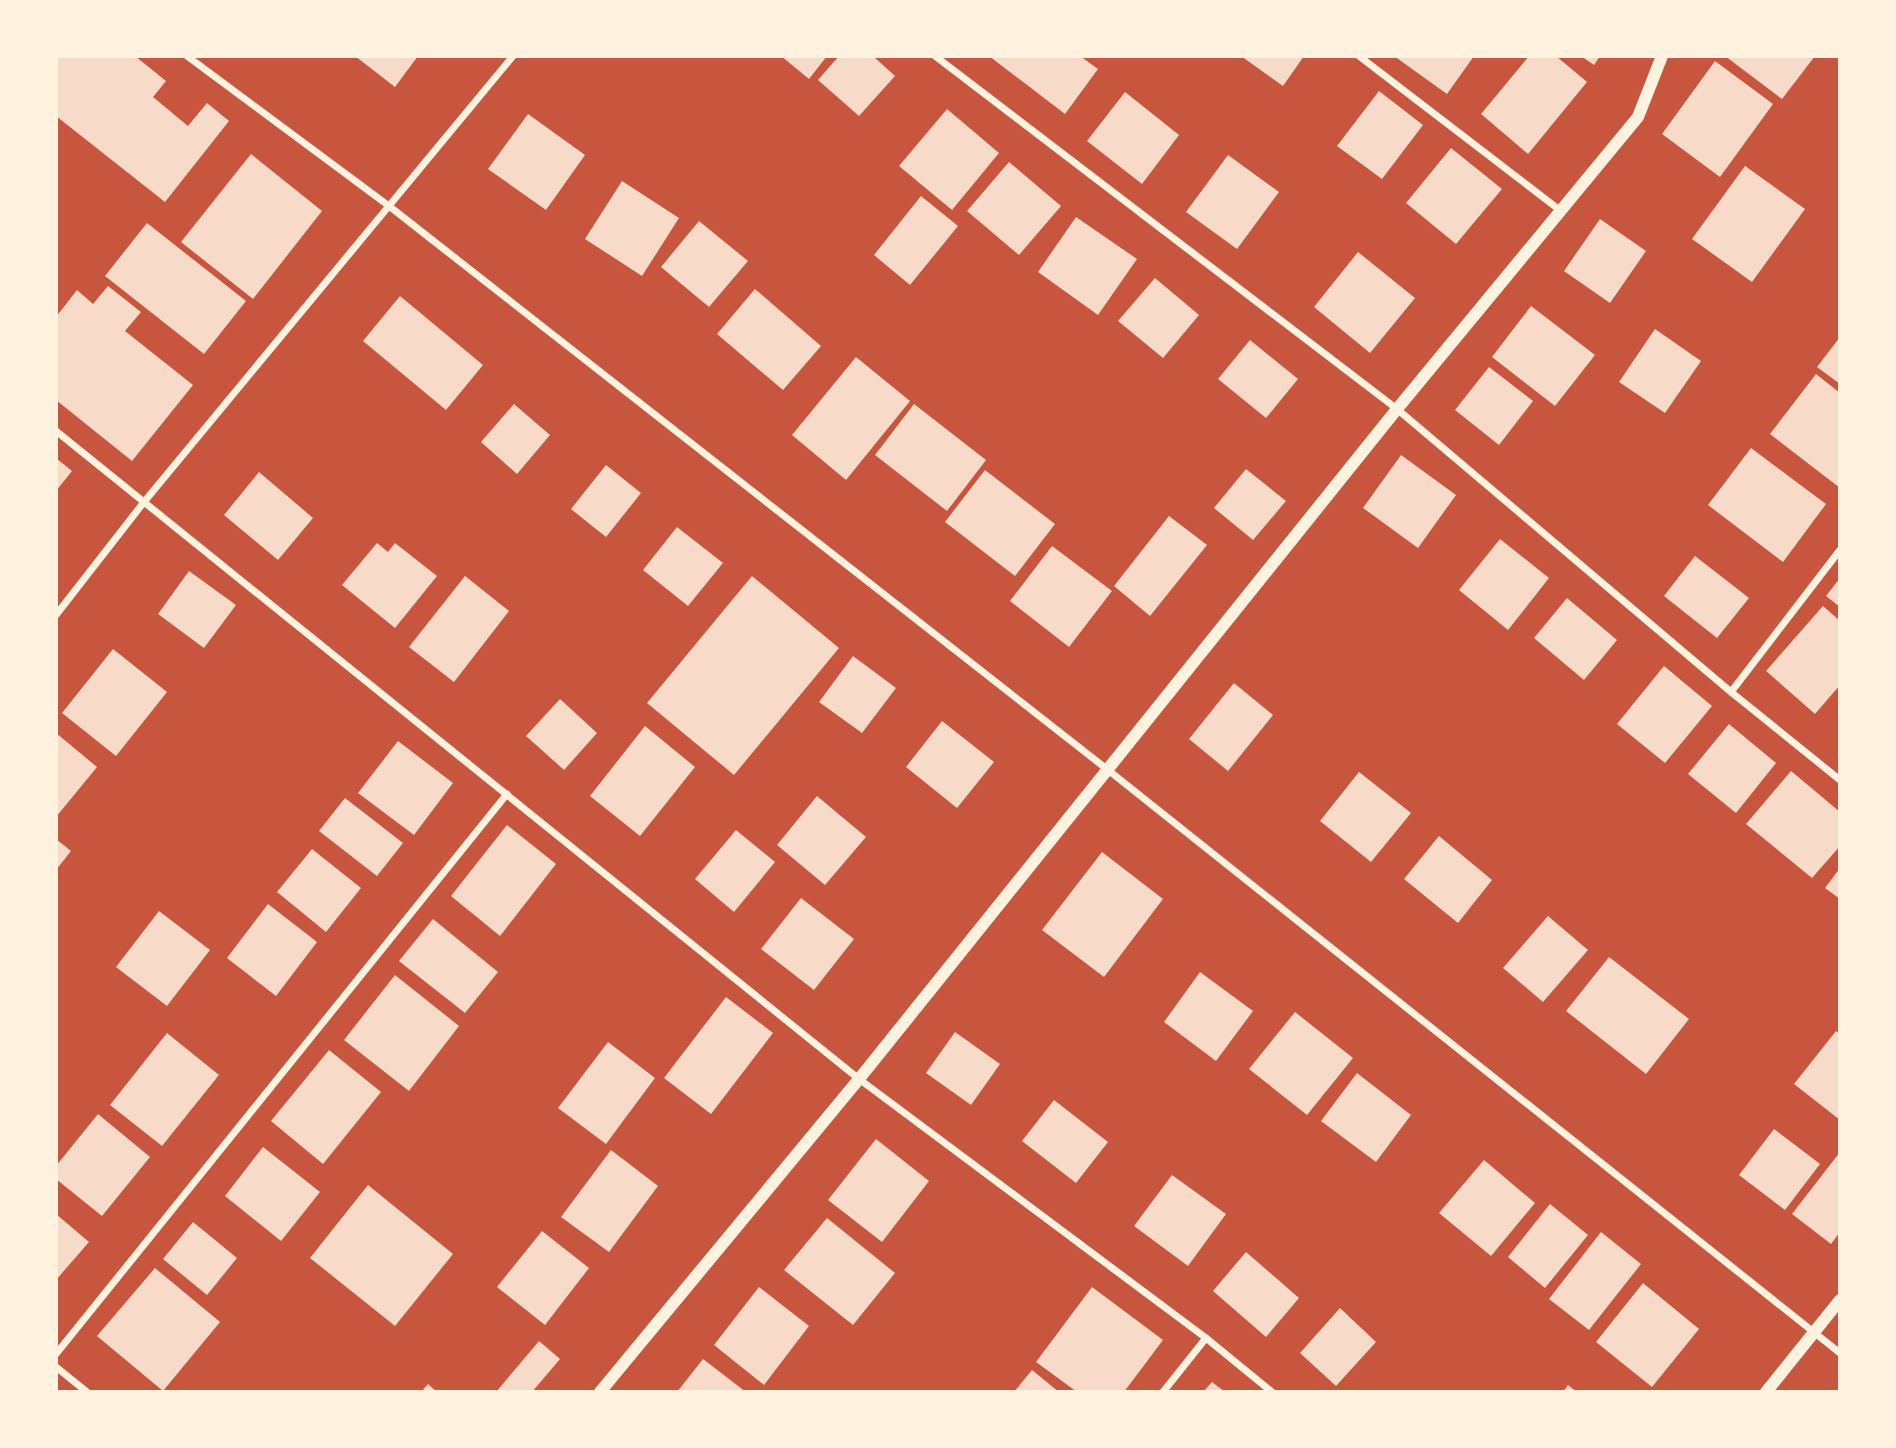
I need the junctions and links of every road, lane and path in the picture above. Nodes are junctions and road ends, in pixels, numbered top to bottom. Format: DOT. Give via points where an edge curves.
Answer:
graph roads {
  1 [pos="187,56"];
  2 [pos="513,56"];
  3 [pos="935,56"];
  4 [pos="1359,56"];
  5 [pos="1662,56"];
  6 [pos="389,206"];
  7 [pos="1562,212"];
  8 [pos="1397,409"];
  9 [pos="56,431"];
  10 [pos="144,502"];
  11 [pos="1840,550"];
  12 [pos="56,615"];
  13 [pos="1731,692"];
  14 [pos="1108,770"];
  15 [pos="1840,780"];
  16 [pos="508,794"];
  17 [pos="859,1079"];
  18 [pos="1840,1300"];
  19 [pos="1814,1333"];
  20 [pos="1206,1338"];
  21 [pos="1840,1353"];
  22 [pos="56,1354"];
  23 [pos="56,1367"];
  24 [pos="87,1392"];
  25 [pos="600,1392"];
  26 [pos="1163,1392"];
  27 [pos="1272,1392"];
  28 [pos="1766,1392"];
  1 -- 6 [label="street"];
  2 -- 6 [label="street"];
  3 -- 8 [label="street"];
  4 -- 7 [label="street"];
  5 -- 7 [label="street" via="1638,117"];
  6 -- 10 [label="street"];
  6 -- 14 [label="street"];
  7 -- 8 [label="street"];
  8 -- 13 [label="street"];
  8 -- 14 [label="street"];
  9 -- 10 [label="street"];
  10 -- 12 [label="street"];
  10 -- 16 [label="street"];
  11 -- 13 [label="street"];
  13 -- 15 [label="street"];
  14 -- 17 [label="street"];
  14 -- 19 [label="street"];
  16 -- 17 [label="street"];
  16 -- 22 [label="street"];
  17 -- 20 [label="street"];
  17 -- 25 [label="street"];
  18 -- 19 [label="street"];
  19 -- 21 [label="street"];
  19 -- 28 [label="street"];
  20 -- 26 [label="street"];
  20 -- 27 [label="street"];
  23 -- 24 [label="street"];
}
